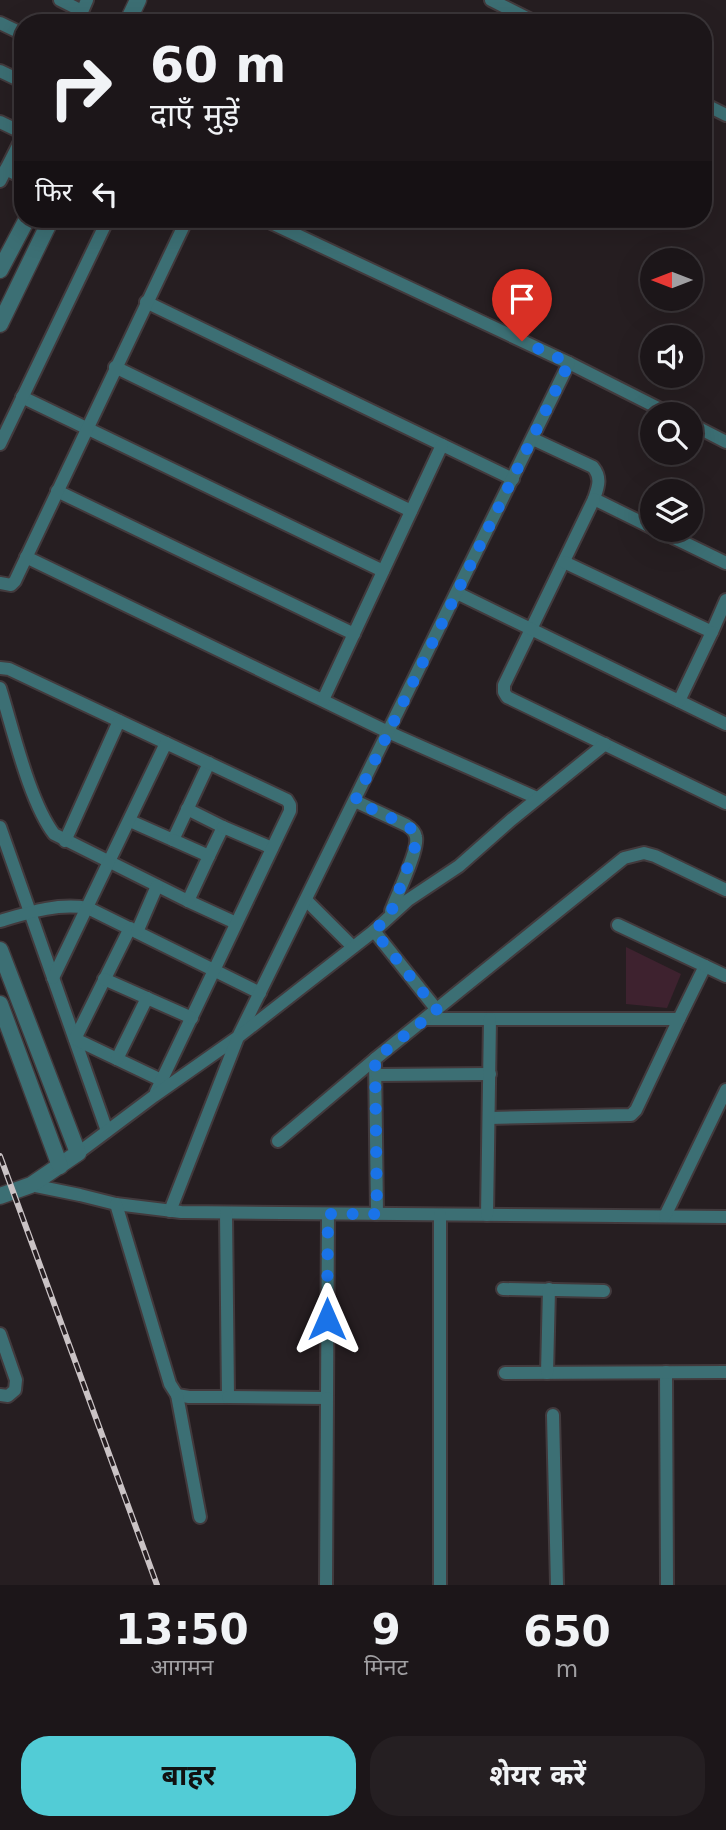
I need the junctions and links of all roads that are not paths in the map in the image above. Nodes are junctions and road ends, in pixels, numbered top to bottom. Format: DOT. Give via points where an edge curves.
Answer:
graph roads {
  1 [pos="60,0"];
  2 [pos="491,0"];
  3 [pos="513,5"];
  4 [pos="82,11"];
  5 [pos="14,152"];
  6 [pos="2,175"];
  7 [pos="22,228"];
  8 [pos="47,228"];
  9 [pos="104,228"];
  10 [pos="183,228"];
  11 [pos="282,228"];
  12 [pos="0,270"];
  13 [pos="146,302"];
  14 [pos="0,324"];
  15 [pos="569,363"];
  16 [pos="115,367"];
  17 [pos="22,397"];
  18 [pos="646,402"];
  19 [pos="86,428"];
  20 [pos="703,430"];
  21 [pos="533,439"];
  22 [pos="726,442"];
  23 [pos="0,444"];
  24 [pos="442,444"];
  25 [pos="513,479"];
  26 [pos="57,491"];
  27 [pos="594,499"];
  28 [pos="411,511"];
  29 [pos="640,522"];
  30 [pos="683,542"];
  31 [pos="26,556"];
  32 [pos="564,562"];
  33 [pos="726,563"];
  34 [pos="383,571"];
  35 [pos="0,583"];
  36 [pos="457,593"];
  37 [pos="726,600"];
  38 [pos="532,630"];
  39 [pos="712,632"];
  40 [pos="354,634"];
  41 [pos="0,668"];
  42 [pos="0,688"];
  43 [pos="323,701"];
  44 [pos="679,701"];
  45 [pos="119,721"];
  46 [pos="726,724"];
  47 [pos="388,732"];
  48 [pos="166,743"];
  49 [pos="605,744"];
  50 [pos="209,763"];
  51 [pos="537,799"];
  52 [pos="355,801"];
  53 [pos="726,803"];
  54 [pos="187,809"];
  55 [pos="130,821"];
  56 [pos="0,827"];
  57 [pos="223,827"];
  58 [pos="173,840"];
  59 [pos="65,841"];
  60 [pos="272,848"];
  61 [pos="209,856"];
  62 [pos="109,862"];
  63 [pos="158,886"];
  64 [pos="726,890"];
  65 [pos="306,900"];
  66 [pos="188,901"];
  67 [pos="88,908"];
  68 [pos="30,912"];
  69 [pos="390,915"];
  70 [pos="0,920"];
  71 [pos="236,923"];
  72 [pos="618,925"];
  73 [pos="133,930"];
  74 [pos="374,931"];
  75 [pos="354,947"];
  76 [pos="0,950"];
  77 [pos="705,966"];
  78 [pos="215,971"];
  79 [pos="726,976"];
  80 [pos="53,978"];
  81 [pos="104,979"];
  82 [pos="260,993"];
  83 [pos="147,998"];
  84 [pos="0,1004"];
  85 [pos="437,1010"];
  86 [pos="192,1018"];
  87 [pos="491,1018"];
  88 [pos="426,1019"];
  89 [pos="679,1019"];
  90 [pos="238,1038"];
  91 [pos="75,1039"];
  92 [pos="117,1059"];
  93 [pos="375,1059"];
  94 [pos="490,1074"];
  95 [pos="377,1075"];
  96 [pos="162,1080"];
  97 [pos="726,1090"];
  98 [pos="154,1096"];
  99 [pos="489,1118"];
  100 [pos="107,1131"];
  101 [pos="278,1141"];
  102 [pos="78,1153"];
  103 [pos="60,1166"];
  104 [pos="31,1185"];
  105 [pos="0,1196"];
  106 [pos="116,1204"];
  107 [pos="170,1210"];
  108 [pos="226,1213"];
  109 [pos="328,1214"];
  110 [pos="377,1214"];
  111 [pos="440,1215"];
  112 [pos="487,1215"];
  113 [pos="665,1216"];
  114 [pos="726,1217"];
  115 [pos="503,1289"];
  116 [pos="549,1289"];
  117 [pos="604,1291"];
  118 [pos="0,1334"];
  119 [pos="666,1372"];
  120 [pos="726,1372"];
  121 [pos="505,1373"];
  122 [pos="547,1373"];
  123 [pos="0,1395"];
  124 [pos="177,1395"];
  125 [pos="229,1397"];
  126 [pos="327,1398"];
  127 [pos="553,1415"];
  128 [pos="200,1517"];
  129 [pos="326,1585"];
  130 [pos="439,1585"];
  131 [pos="557,1585"];
  132 [pos="667,1585"];
  1 -- 4 [label="street"];
  2 -- 3 [label="street"];
  5 -- 6 [label="street"];
  7 -- 12 [label="street"];
  8 -- 14 [label="street"];
  9 -- 17 [label="street"];
  10 -- 13 [label="street"];
  11 -- 15 [label="street"];
  13 -- 16 [label="street"];
  13 -- 24 [label="street"];
  15 -- 18 [label="street"];
  15 -- 21 [label="street"];
  16 -- 19 [label="street"];
  16 -- 28 [label="street"];
  17 -- 19 [label="street"];
  17 -- 23 [label="street"];
  19 -- 26 [label="street"];
  19 -- 34 [label="street"];
  20 -- 22 [label="street"];
  21 -- 25 [label="street"];
  21 -- 27 [label="street" via="593,467 599,482"];
  24 -- 25 [label="street"];
  24 -- 28 [label="street"];
  25 -- 36 [label="street"];
  26 -- 31 [label="street"];
  26 -- 40 [label="street"];
  27 -- 29 [label="street"];
  27 -- 32 [label="street"];
  28 -- 34 [label="street"];
  30 -- 33 [label="street"];
  31 -- 35 [label="street" via="15,581"];
  31 -- 43 [label="street"];
  32 -- 38 [label="street"];
  32 -- 39 [label="street"];
  34 -- 40 [label="street"];
  36 -- 38 [label="street"];
  36 -- 47 [label="street"];
  37 -- 39 [label="street"];
  38 -- 44 [label="street"];
  38 -- 49 [label="street" via="503,685 507,697"];
  39 -- 44 [label="street"];
  40 -- 43 [label="street"];
  41 -- 45 [label="street"];
  42 -- 59 [label="street" via="45,821"];
  43 -- 47 [label="street"];
  44 -- 46 [label="street"];
  45 -- 48 [label="street"];
  45 -- 59 [label="street"];
  47 -- 51 [label="street"];
  47 -- 52 [label="street"];
  48 -- 50 [label="street"];
  48 -- 55 [label="street"];
  49 -- 51 [label="street"];
  49 -- 53 [label="street"];
  50 -- 54 [label="street"];
  50 -- 60 [label="street" via="287,800 290,811"];
  51 -- 69 [label="street" via="459,866"];
  52 -- 65 [label="street"];
  52 -- 69 [label="street" via="406,825 416,837"];
  54 -- 57 [label="street"];
  54 -- 58 [label="street"];
  55 -- 58 [label="street"];
  55 -- 62 [label="street"];
  56 -- 68 [label="street"];
  57 -- 60 [label="street"];
  57 -- 61 [label="street"];
  58 -- 61 [label="street"];
  59 -- 62 [label="street"];
  60 -- 71 [label="street"];
  61 -- 66 [label="street"];
  62 -- 63 [label="street"];
  62 -- 67 [label="street"];
  63 -- 66 [label="street"];
  63 -- 73 [label="street"];
  64 -- 85 [label="street" via="655,856 645,853 624,858"];
  65 -- 75 [label="street"];
  65 -- 82 [label="street"];
  66 -- 71 [label="street"];
  67 -- 68 [label="street" via="70,905"];
  67 -- 73 [label="street"];
  67 -- 80 [label="street"];
  68 -- 70 [label="street"];
  68 -- 80 [label="street"];
  69 -- 74 [label="street"];
  71 -- 78 [label="street"];
  72 -- 77 [label="street"];
  73 -- 78 [label="street"];
  73 -- 81 [label="street"];
  74 -- 75 [label="street"];
  74 -- 85 [label="street"];
  75 -- 90 [label="street"];
  76 -- 102 [label="street"];
  77 -- 79 [label="street"];
  77 -- 89 [label="street"];
  78 -- 82 [label="street"];
  78 -- 86 [label="street"];
  80 -- 91 [label="street"];
  81 -- 83 [label="street"];
  81 -- 91 [label="street"];
  82 -- 90 [label="street"];
  83 -- 86 [label="street"];
  83 -- 92 [label="street"];
  84 -- 103 [label="street"];
  85 -- 88 [label="street"];
  86 -- 96 [label="street"];
  87 -- 88 [label="street"];
  87 -- 89 [label="street"];
  87 -- 94 [label="street"];
  88 -- 93 [label="street"];
  89 -- 99 [label="street" via="631,1115"];
  90 -- 98 [label="street"];
  90 -- 107 [label="street"];
  91 -- 92 [label="street"];
  91 -- 100 [label="street"];
  92 -- 96 [label="street"];
  93 -- 95 [label="street"];
  93 -- 101 [label="street"];
  94 -- 95 [label="street"];
  94 -- 99 [label="street"];
  95 -- 110 [label="street"];
  96 -- 98 [label="street"];
  97 -- 113 [label="street"];
  98 -- 100 [label="street"];
  99 -- 112 [label="street"];
  100 -- 102 [label="street"];
  102 -- 103 [label="street"];
  103 -- 104 [label="street"];
  104 -- 105 [label="street"];
  104 -- 106 [label="street"];
  106 -- 107 [label="street"];
  106 -- 124 [label="street"];
  107 -- 108 [label="street"];
  108 -- 109 [label="street"];
  108 -- 125 [label="street"];
  109 -- 110 [label="street"];
  109 -- 126 [label="street"];
  110 -- 111 [label="street"];
  111 -- 112 [label="street"];
  111 -- 130 [label="street"];
  112 -- 113 [label="street"];
  113 -- 114 [label="street"];
  115 -- 116 [label="street"];
  116 -- 117 [label="street"];
  116 -- 122 [label="street"];
  118 -- 123 [label="street" via="16,1380 15,1390"];
  119 -- 120 [label="street"];
  119 -- 122 [label="street"];
  119 -- 132 [label="street"];
  121 -- 122 [label="street"];
  124 -- 125 [label="street"];
  124 -- 128 [label="street"];
  125 -- 126 [label="street"];
  126 -- 129 [label="street"];
  127 -- 131 [label="street"];
}
